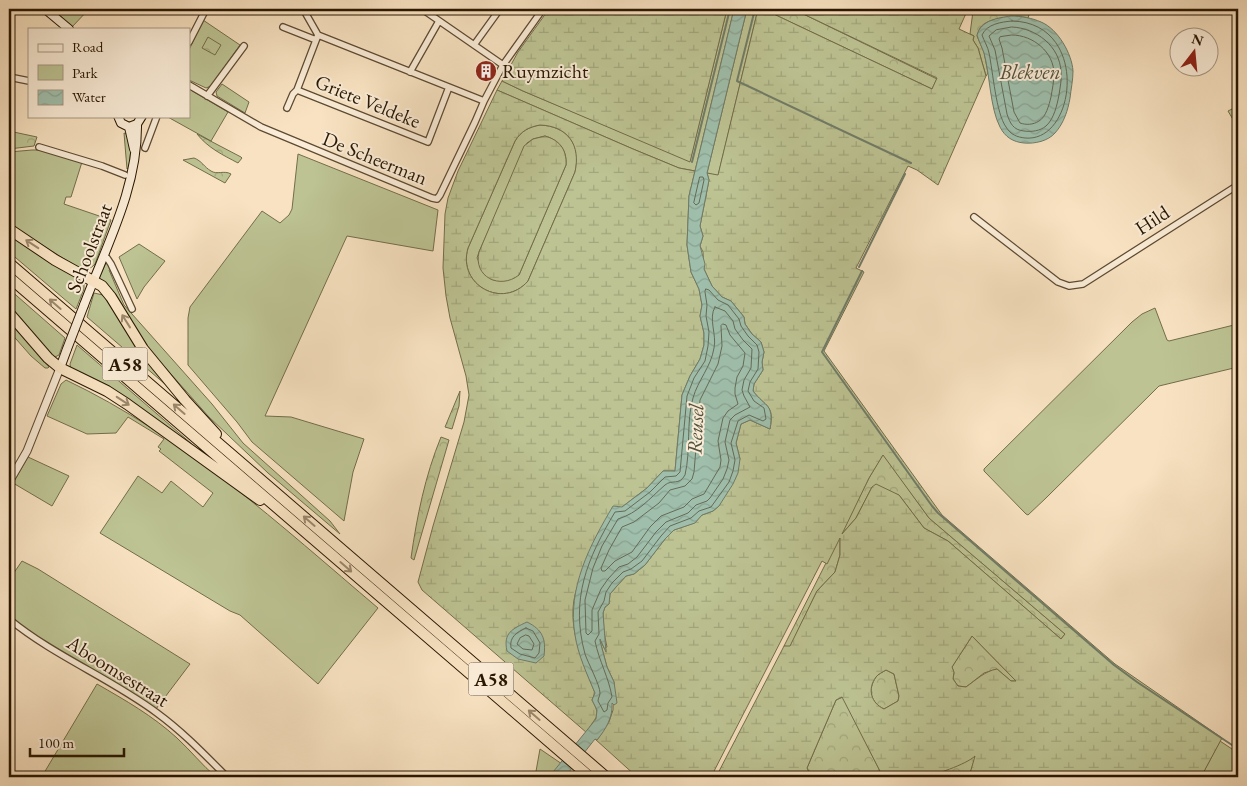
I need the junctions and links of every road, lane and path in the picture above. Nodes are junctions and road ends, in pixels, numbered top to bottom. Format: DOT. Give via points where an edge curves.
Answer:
graph roads {
  1 [pos="206,9"];
  2 [pos="309,9"];
  3 [pos="422,9"];
  4 [pos="500,9"];
  5 [pos="543,9"];
  6 [pos="47,10"];
  7 [pos="439,20"];
  8 [pos="283,26"];
  9 [pos="67,28"];
  10 [pos="317,38"];
  11 [pos="190,40"];
  12 [pos="474,45"];
  13 [pos="244,46"];
  14 [pos="503,65"];
  15 [pos="410,72"];
  16 [pos="9,76"];
  17 [pos="28,81"];
  18 [pos="190,86"];
  19 [pos="450,87"];
  20 [pos="296,90"];
  21 [pos="208,96"];
  22 [pos="484,101"];
  23 [pos="287,108"];
  24 [pos="119,118"];
  25 [pos="140,118"];
  26 [pos="156,118"];
  27 [pos="133,126"];
  28 [pos="39,147"];
  29 [pos="145,148"];
  30 [pos="125,175"];
  31 [pos="1238,185"];
  32 [pos="974,217"];
  33 [pos="9,229"];
  34 [pos="103,256"];
  35 [pos="9,263"];
  36 [pos="9,277"];
  37 [pos="93,281"];
  38 [pos="132,308"];
  39 [pos="9,314"];
  40 [pos="60,368"];
  41 [pos="242,464"];
  42 [pos="9,482"];
  43 [pos="309,535"];
  44 [pos="9,619"];
  45 [pos="580,762"];
  46 [pos="227,777"];
  47 [pos="590,777"];
  48 [pos="606,777"];
  1 -- 11 [label="street"];
  2 -- 10 [label="street" via="306,14"];
  3 -- 7 [label="street"];
  4 -- 12 [label="street"];
  5 -- 14 [label="street, De Scheerman"];
  6 -- 9 [label="main road"];
  7 -- 12 [label="street"];
  7 -- 15 [label="street"];
  8 -- 10 [label="street"];
  10 -- 15 [label="street"];
  10 -- 20 [label="street, Griete Veldeke"];
  12 -- 14 [label="street"];
  13 -- 21 [label="street"];
  14 -- 22 [label="street, De Scheerman"];
  15 -- 19 [label="street"];
  16 -- 17 [label="street"];
  18 -- 21 [label="street, De Scheerman"];
  19 -- 20 [label="street, Griete Veldeke" via="428,142"];
  19 -- 22 [label="street"];
  20 -- 23 [label="street, Griete Veldeke"];
  21 -- 22 [label="street, De Scheerman" via="246,119 297,143 437,199"];
  24 -- 27 [label="main road" via="121,123"];
  25 -- 27 [label="main road"];
  26 -- 29 [label="street"];
  27 -- 34 [label="main road, Schoolstraat" via="135,156 130,186"];
  28 -- 30 [label="street"];
  31 -- 32 [label="street, Hild" via="1084,284 1069,286 1058,282"];
  37 -- 33 [label="highway, A58, one-way"];
  34 -- 37 [label="main road, Schoolstraat"];
  34 -- 38 [label="street" via="111,264"];
  41 -- 35 [label="highway, A58, one-way"];
  36 -- 43 [label="highway, A58"];
  37 -- 40 [label="main road, Schoolstraat, bridge"];
  41 -- 37 [label="highway, A58, one-way" via="149,356 111,297"];
  39 -- 40 [label="highway, A58"];
  40 -- 42 [label="street" via="27,451"];
  40 -- 43 [label="highway, A58, one-way" via="127,404"];
  45 -- 41 [label="highway, A58, one-way" via="571,747"];
  43 -- 45 [label="highway, A58, one-way" via="565,756"];
  44 -- 46 [label="street, Aboomsestraat" via="156,712"];
  45 -- 47 [label="highway, A58"];
  45 -- 48 [label="highway, A58"];
}
